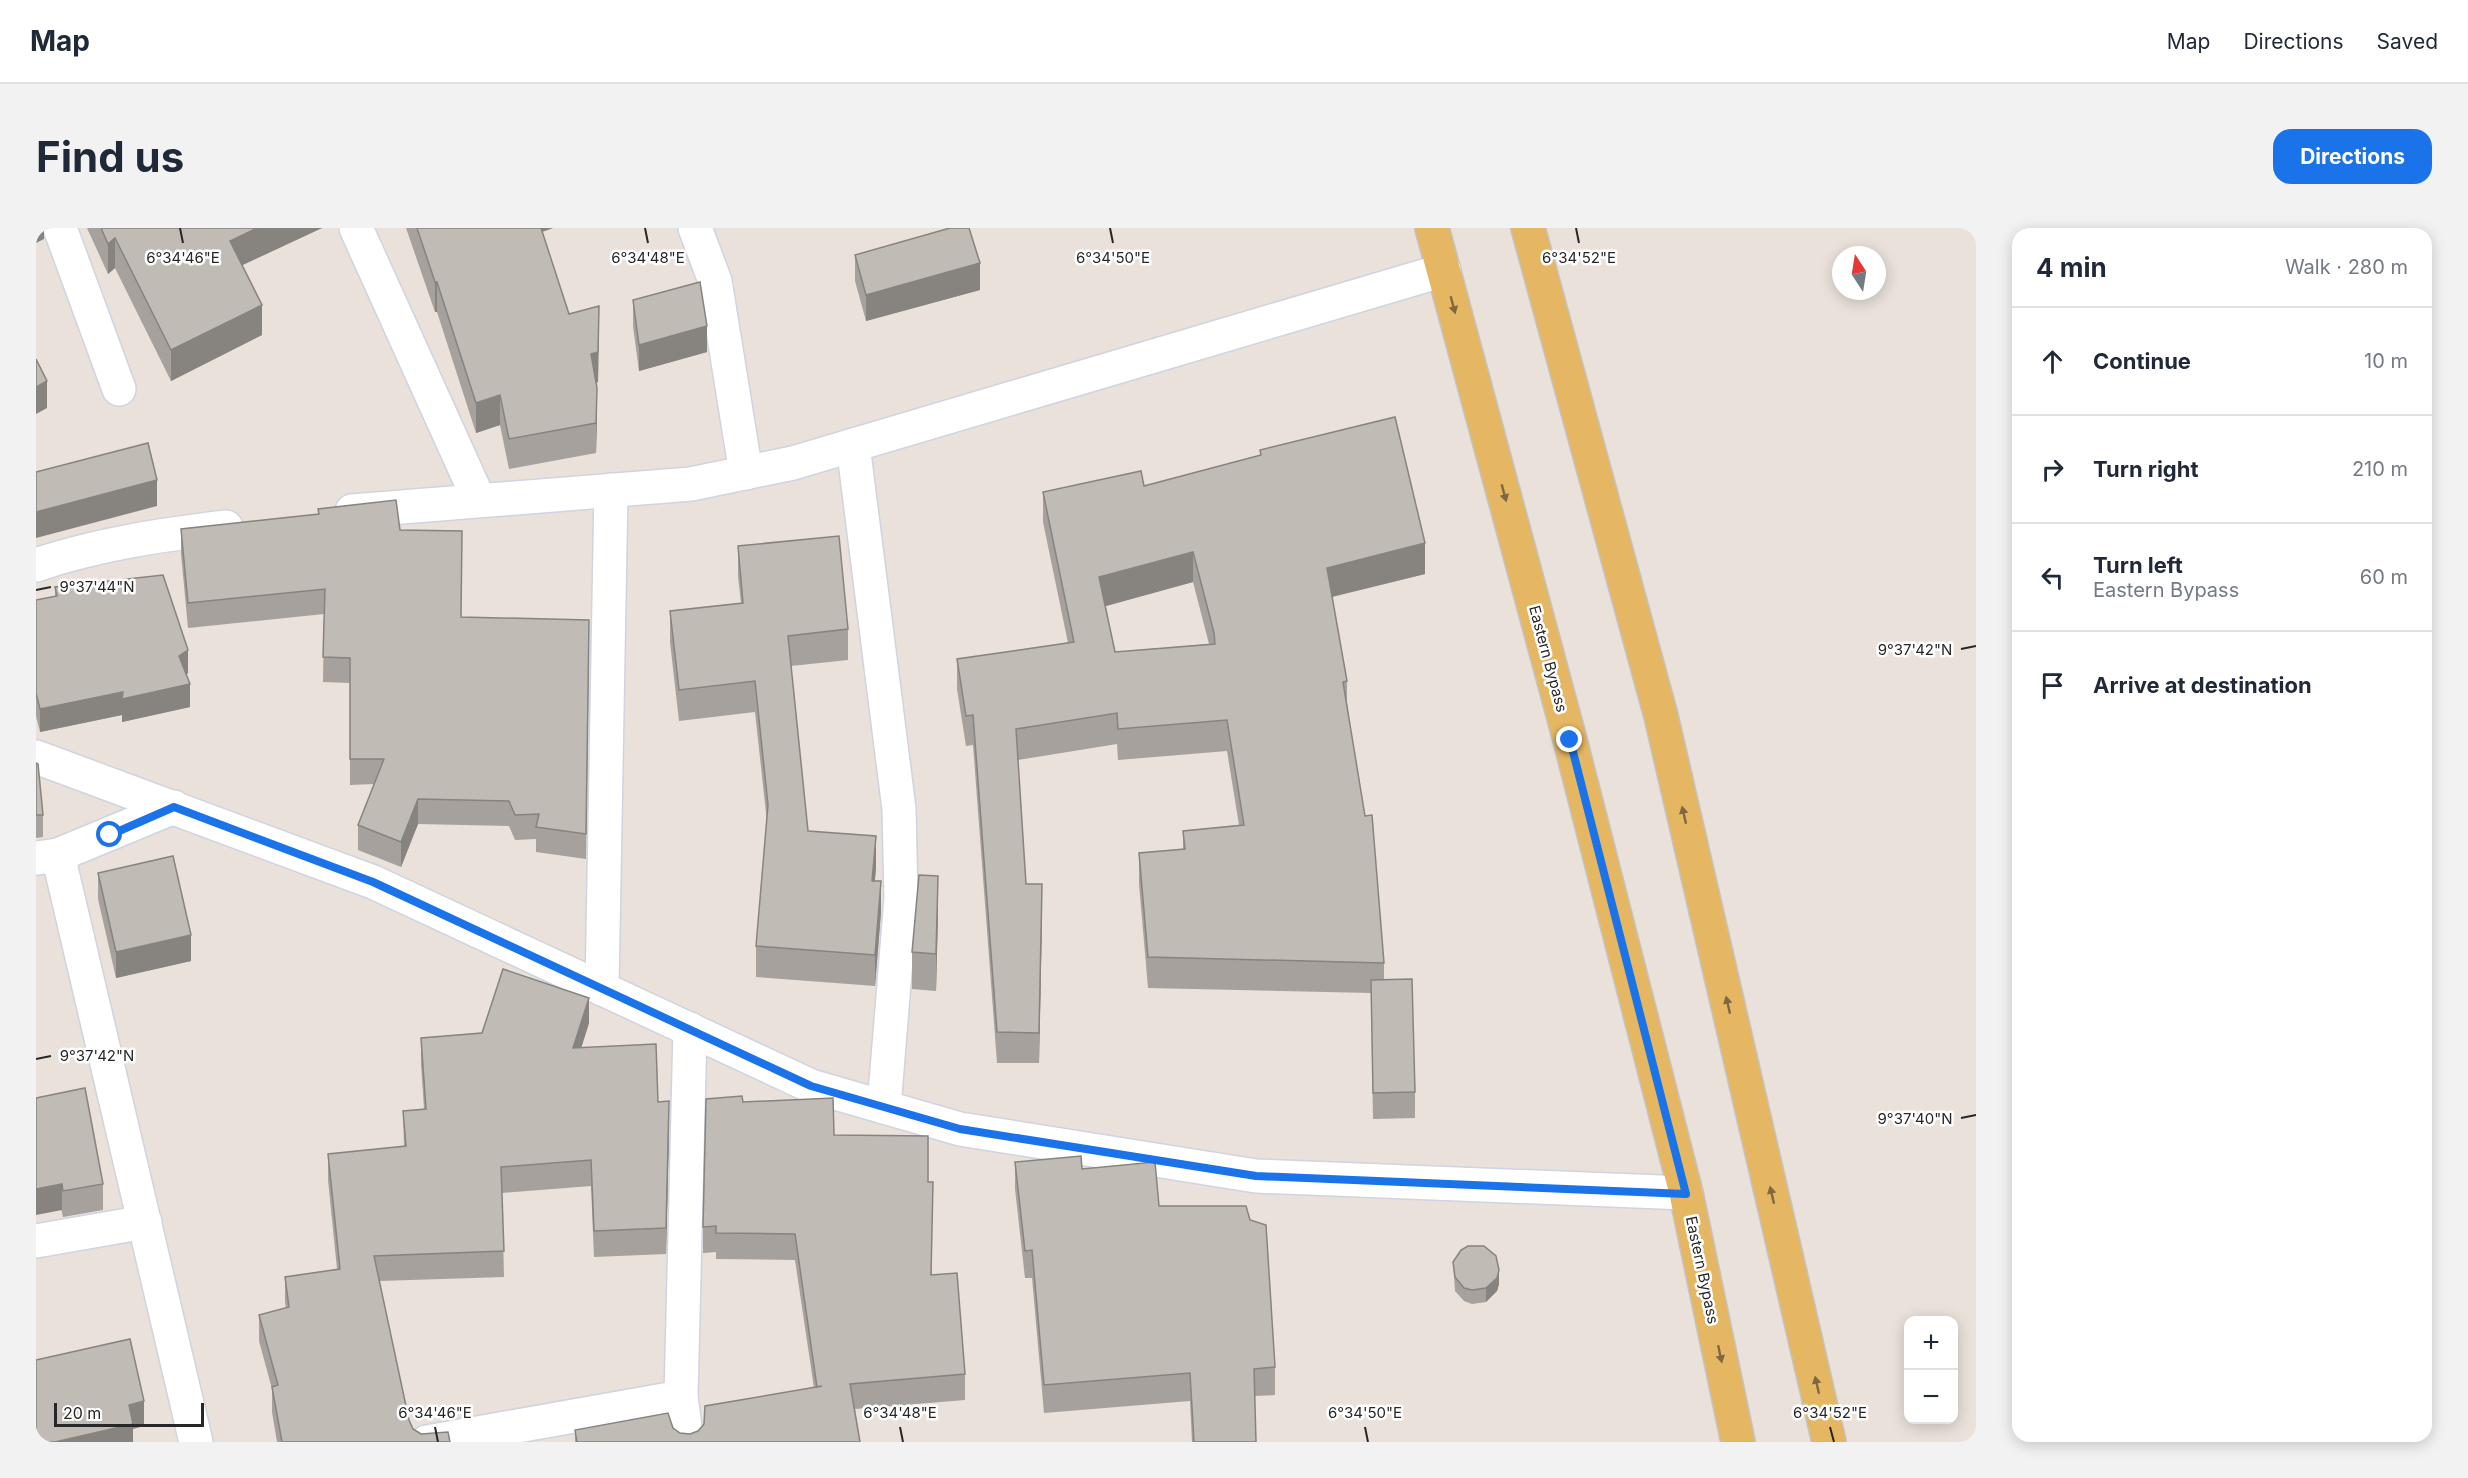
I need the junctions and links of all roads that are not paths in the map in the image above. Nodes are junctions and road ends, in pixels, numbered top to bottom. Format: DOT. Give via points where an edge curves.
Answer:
graph roads {
  1 [pos="60,228"];
  2 [pos="356,228"];
  3 [pos="695,228"];
  4 [pos="1432,228"];
  5 [pos="1528,228"];
  6 [pos="1444,270"];
  7 [pos="119,389"];
  8 [pos="854,445"];
  9 [pos="746,473"];
  10 [pos="611,490"];
  11 [pos="479,500"];
  12 [pos="322,515"];
  13 [pos="252,524"];
  14 [pos="36,565"];
  15 [pos="36,756"];
  16 [pos="174,807"];
  17 [pos="47,857"];
  18 [pos="602,989"];
  19 [pos="690,1029"];
  20 [pos="884,1107"];
  21 [pos="1686,1194"];
  22 [pos="145,1222"];
  23 [pos="36,1241"];
  24 [pos="681,1397"];
  25 [pos="196,1442"];
  26 [pos="427,1442"];
  27 [pos="687,1442"];
  28 [pos="1738,1442"];
  29 [pos="1829,1442"];
  1 -- 7 [label="street"];
  2 -- 11 [label="street"];
  3 -- 9 [label="street" via="715,281"];
  4 -- 6 [label="main road, Eastern Bypass"];
  29 -- 5 [label="main road, one-way" via="1661,716"];
  6 -- 8 [label="street"];
  6 -- 21 [label="main road, Eastern Bypass, one-way"];
  8 -- 9 [label="street"];
  8 -- 20 [label="street" via="899,809 901,898"];
  9 -- 10 [label="street" via="691,484"];
  10 -- 11 [label="street"];
  10 -- 18 [label="street"];
  11 -- 12 [label="street"];
  13 -- 14 [label="street" via="146,537"];
  15 -- 16 [label="street"];
  16 -- 17 [label="street"];
  16 -- 18 [label="street" via="373,882"];
  17 -- 22 [label="street"];
  18 -- 19 [label="street"];
  19 -- 20 [label="street" via="811,1086"];
  19 -- 24 [label="street"];
  20 -- 21 [label="street" via="960,1129 1256,1176"];
  21 -- 28 [label="main road, Eastern Bypass, one-way"];
  22 -- 23 [label="street"];
  22 -- 25 [label="street"];
  24 -- 26 [label="street"];
  24 -- 27 [label="street"];
}
